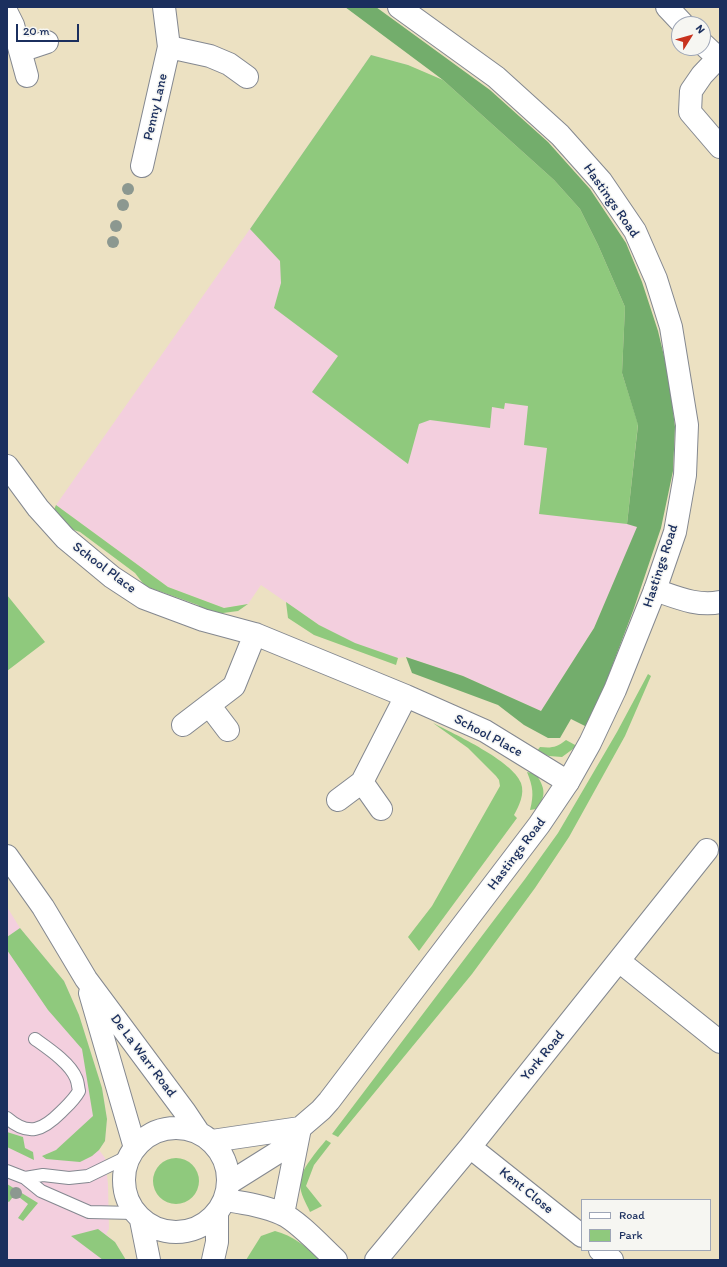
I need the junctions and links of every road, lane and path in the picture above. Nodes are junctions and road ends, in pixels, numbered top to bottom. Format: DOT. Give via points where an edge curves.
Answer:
graph roads {
  1 [pos="164,7"];
  2 [pos="399,7"];
  3 [pos="667,7"];
  4 [pos="7,13"];
  5 [pos="676,16"];
  6 [pos="47,42"];
  7 [pos="169,47"];
  8 [pos="20,51"];
  9 [pos="714,53"];
  10 [pos="27,76"];
  11 [pos="247,77"];
  12 [pos="720,147"];
  13 [pos="142,166"];
  14 [pos="7,466"];
  15 [pos="655,590"];
  16 [pos="720,602"];
  17 [pos="255,634"];
  18 [pos="406,696"];
  19 [pos="209,705"];
  20 [pos="183,725"];
  21 [pos="228,730"];
  22 [pos="362,782"];
  23 [pos="568,782"];
  24 [pos="338,800"];
  25 [pos="381,809"];
  26 [pos="707,850"];
  27 [pos="7,856"];
  28 [pos="619,961"];
  29 [pos="86,979"];
  30 [pos="35,1039"];
  31 [pos="720,1042"];
  32 [pos="7,1118"];
  33 [pos="300,1128"];
  34 [pos="206,1137"];
  35 [pos="470,1147"];
  36 [pos="132,1152"];
  37 [pos="7,1170"];
  38 [pos="24,1178"];
  39 [pos="224,1199"];
  40 [pos="283,1214"];
  41 [pos="138,1217"];
  42 [pos="581,1235"];
  43 [pos="601,1251"];
  44 [pos="149,1260"];
  45 [pos="213,1260"];
  46 [pos="336,1260"];
  47 [pos="376,1260"];
  48 [pos="612,1260"];
  1 -- 7 [label="main road, Penny Lane"];
  2 -- 15 [label="main road, Hastings Road" via="496,78 560,135 601,181 636,232 656,278 671,327 687,425 685,475 675,532"];
  3 -- 5 [label="main road"];
  4 -- 8 [label="main road"];
  6 -- 8 [label="main road"];
  7 -- 11 [label="main road" via="210,56 229,64"];
  7 -- 13 [label="main road, Penny Lane"];
  8 -- 10 [label="main road"];
  9 -- 12 [label="main road" via="691,91 690,112"];
  14 -- 17 [label="main road, School Place" via="38,508 65,538 112,577 144,598 203,620"];
  15 -- 16 [label="main road" via="697,603"];
  15 -- 23 [label="main road, Hastings Road" via="615,690"];
  17 -- 18 [label="main road, School Place"];
  17 -- 19 [label="main road" via="234,686"];
  18 -- 22 [label="main road"];
  18 -- 23 [label="main road, School Place" via="485,731"];
  19 -- 20 [label="main road"];
  19 -- 21 [label="main road"];
  22 -- 24 [label="main road"];
  22 -- 25 [label="main road"];
  23 -- 33 [label="main road, Hastings Road" via="329,1101"];
  26 -- 28 [label="main road, York Road"];
  27 -- 29 [label="main road, De La Warr Road" via="43,907"];
  28 -- 31 [label="main road"];
  28 -- 35 [label="main road, York Road"];
  29 -- 34 [label="main road, De La Warr Road"];
  29 -- 36 [label="main road, De La Warr Road"];
  30 -- 32 [label="lane" via="65,1063 76,1078 79,1091 74,1100 49,1124 42,1127 25,1128"];
  33 -- 34 [label="main road"];
  33 -- 39 [label="main road, Hastings Road" via="280,1151"];
  33 -- 40 [label="main road"];
  34 -- 36 [label="main road" via="182,1128 165,1129 148,1136"];
  34 -- 39 [label="main road" via="225,1160 228,1172"];
  35 -- 42 [label="main road, Kent Close"];
  35 -- 47 [label="main road, York Road"];
  36 -- 38 [label="lane" via="88,1176 69,1178 43,1175"];
  36 -- 41 [label="main road" via="124,1170 124,1186 128,1200"];
  37 -- 38 [label="lane"];
  38 -- 41 [label="lane" via="41,1191 89,1212"];
  39 -- 40 [label="main road"];
  39 -- 41 [label="main road" via="204,1225 189,1232 172,1233 156,1229"];
  39 -- 45 [label="main road"];
  40 -- 46 [label="main road"];
  41 -- 44 [label="main road"];
  43 -- 48 [label="main road"];
}
